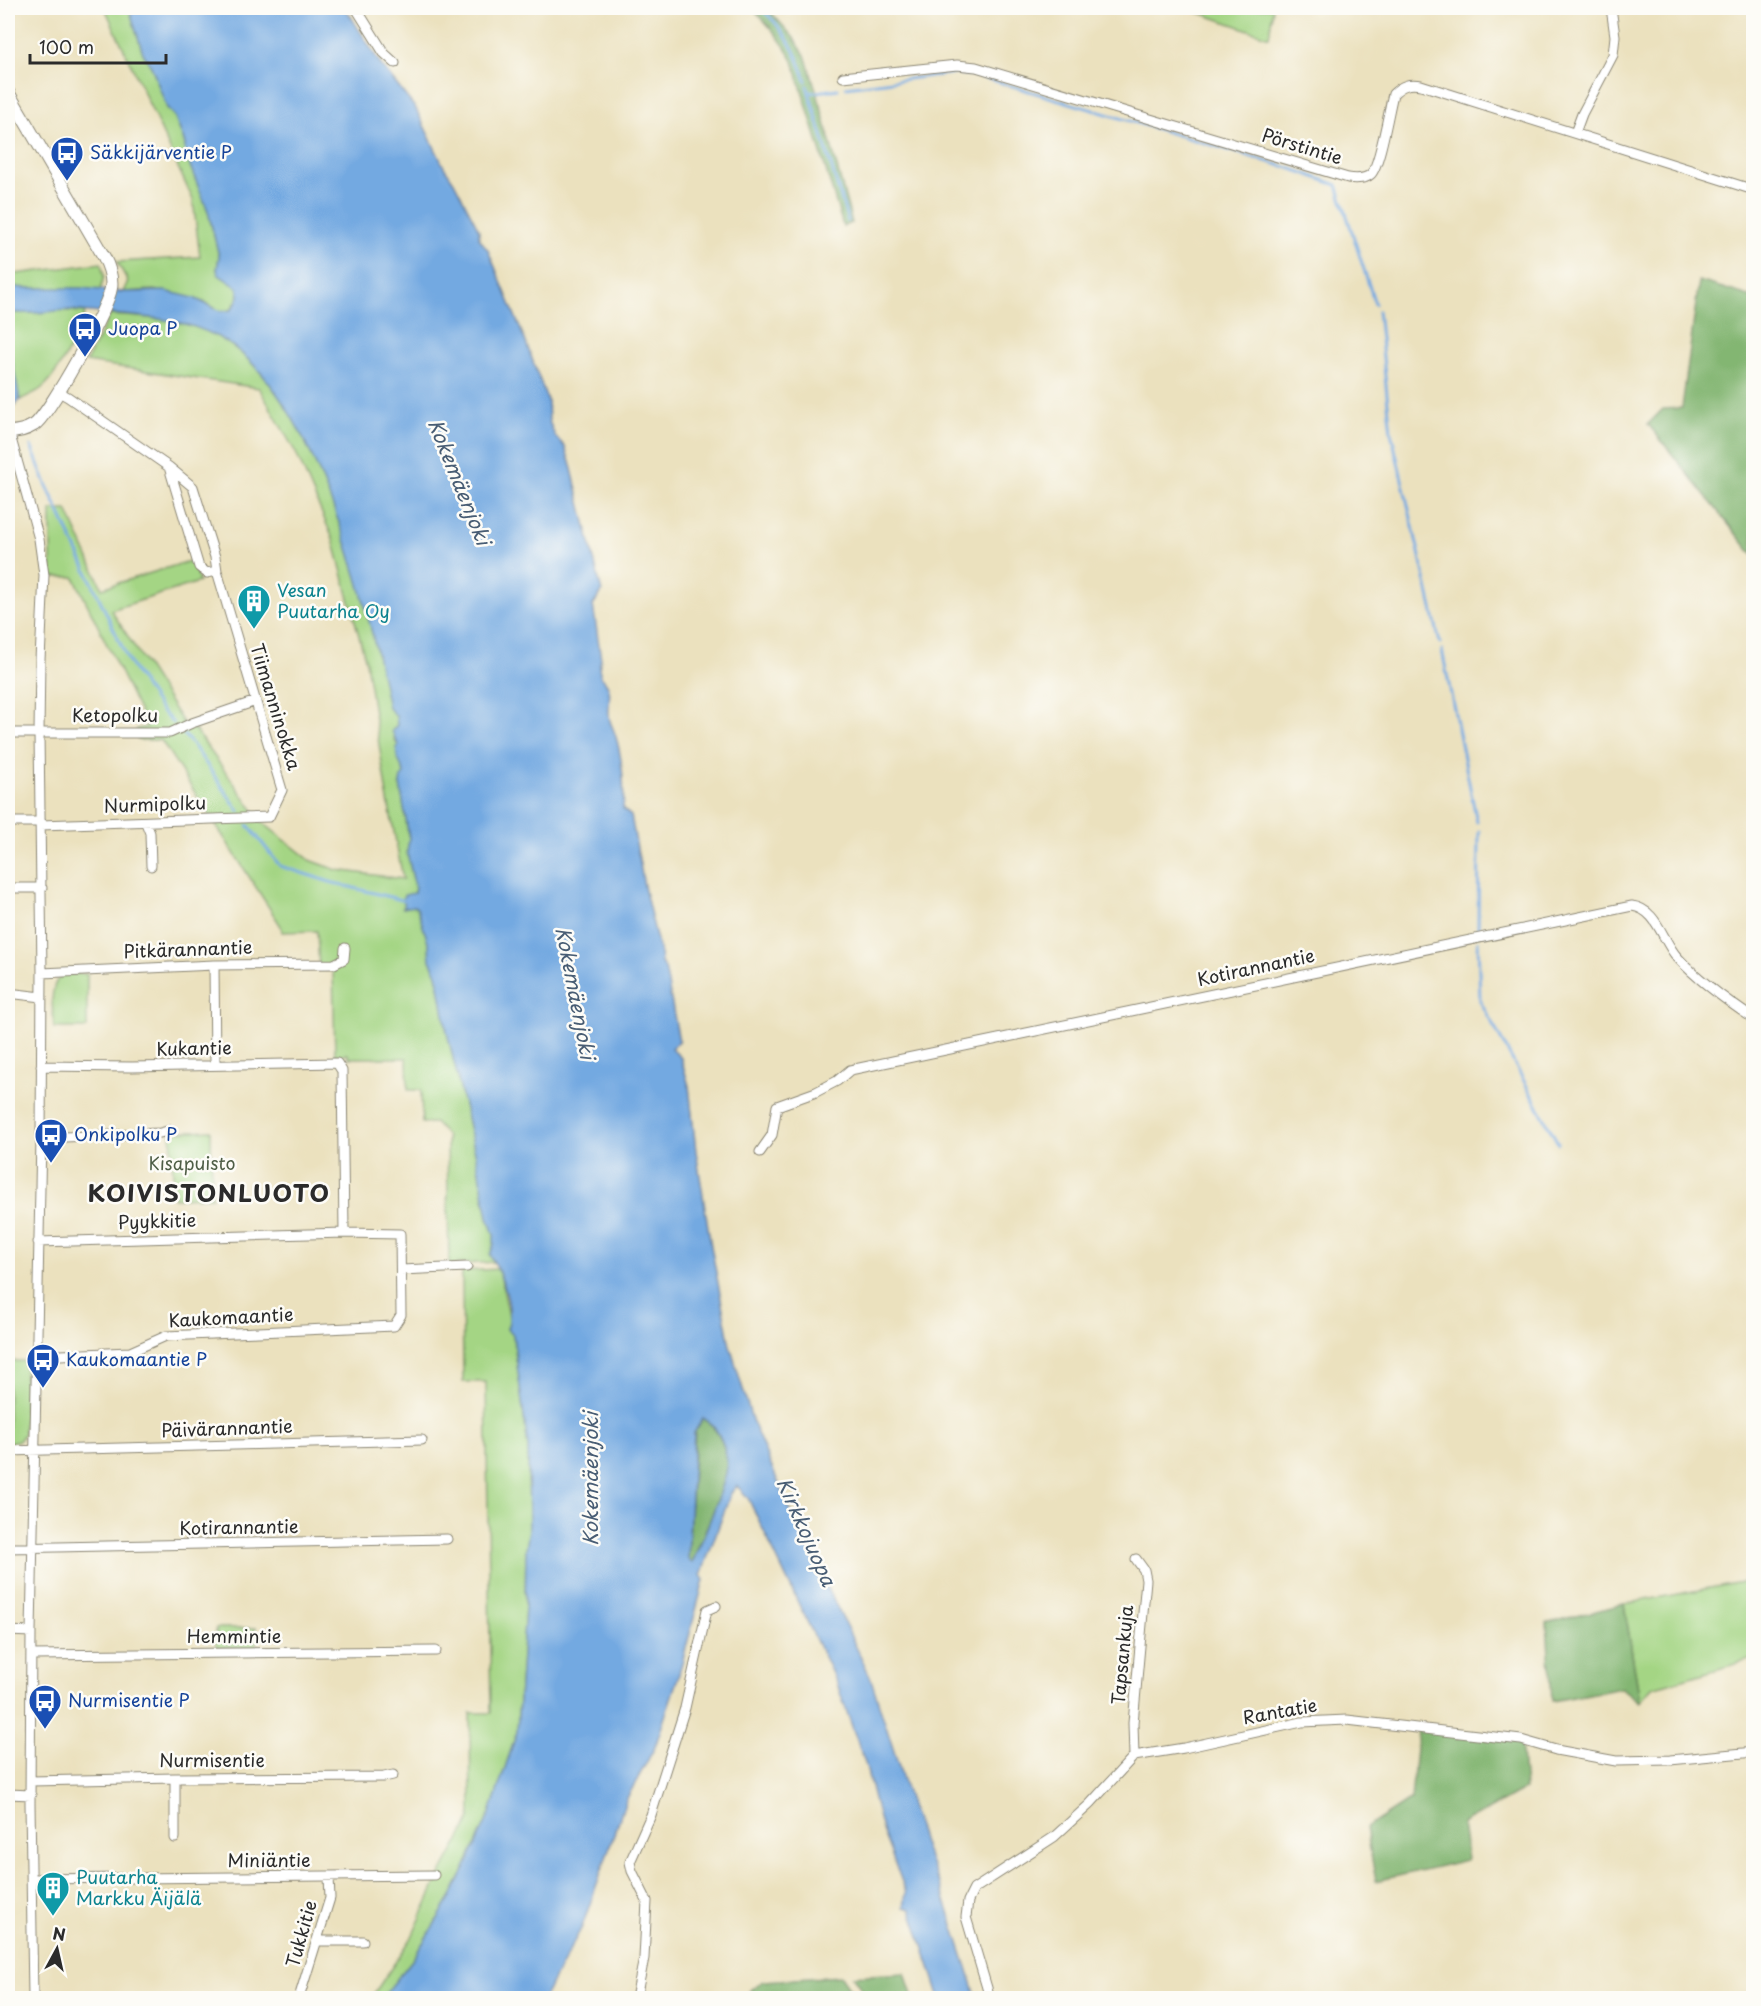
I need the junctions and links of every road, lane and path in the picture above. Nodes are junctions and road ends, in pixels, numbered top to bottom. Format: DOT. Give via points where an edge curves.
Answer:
graph roads {
  1 [pos="356,8"];
  2 [pos="1611,8"];
  3 [pos="395,63"];
  4 [pos="843,77"];
  5 [pos="8,92"];
  6 [pos="1575,133"];
  7 [pos="1754,190"];
  8 [pos="59,392"];
  9 [pos="8,431"];
  10 [pos="169,467"];
  11 [pos="217,571"];
  12 [pos="256,701"];
  13 [pos="8,733"];
  14 [pos="39,733"];
  15 [pos="269,817"];
  16 [pos="8,822"];
  17 [pos="146,822"];
  18 [pos="41,824"];
  19 [pos="151,866"];
  20 [pos="8,888"];
  21 [pos="42,888"];
  22 [pos="345,948"];
  23 [pos="214,965"];
  24 [pos="42,973"];
  25 [pos="8,993"];
  26 [pos="42,997"];
  27 [pos="1754,1019"];
  28 [pos="215,1065"];
  29 [pos="41,1066"];
  30 [pos="171,1130"];
  31 [pos="41,1138"];
  32 [pos="760,1152"];
  33 [pos="344,1233"];
  34 [pos="38,1242"];
  35 [pos="467,1267"];
  36 [pos="401,1270"];
  37 [pos="394,1326"];
  38 [pos="37,1356"];
  39 [pos="422,1440"];
  40 [pos="8,1450"];
  41 [pos="34,1451"];
  42 [pos="447,1539"];
  43 [pos="8,1548"];
  44 [pos="32,1548"];
  45 [pos="1136,1559"];
  46 [pos="716,1606"];
  47 [pos="8,1631"];
  48 [pos="31,1632"];
  49 [pos="436,1651"];
  50 [pos="32,1655"];
  51 [pos="1754,1752"];
  52 [pos="1134,1756"];
  53 [pos="393,1774"];
  54 [pos="175,1778"];
  55 [pos="31,1780"];
  56 [pos="8,1794"];
  57 [pos="31,1795"];
  58 [pos="175,1838"];
  59 [pos="434,1875"];
  60 [pos="329,1877"];
  61 [pos="31,1879"];
  62 [pos="318,1941"];
  63 [pos="363,1941"];
  64 [pos="33,1998"];
  65 [pos="299,1998"];
  66 [pos="636,1998"];
  67 [pos="990,1998"];
  1 -- 3 [label="street" via="384,53"];
  2 -- 6 [label="street" via="1613,55"];
  4 -- 6 [label="street, Pörstintie" via="957,65 976,67 1359,179 1371,175 1377,164 1393,94 1410,84"];
  5 -- 8 [label="street" via="111,273 111,289 98,320"];
  6 -- 7 [label="street, Pörstintie"];
  8 -- 9 [label="street" via="34,426"];
  8 -- 10 [label="street, Tiimanninokka"];
  9 -- 14 [label="street" via="39,539 44,575"];
  10 -- 11 [label="street, Tiimanninokka" via="193,487"];
  10 -- 11 [label="street" via="199,567 207,573"];
  11 -- 12 [label="street, Tiimanninokka"];
  12 -- 14 [label="street, Ketopolku" via="170,733"];
  12 -- 15 [label="street, Tiimanninokka" via="282,790"];
  13 -- 14 [label="street, Ketopolku"];
  14 -- 18 [label="street"];
  15 -- 17 [label="street, Nurmipolku"];
  16 -- 18 [label="street, Nurmipolku"];
  17 -- 18 [label="street, Nurmipolku"];
  17 -- 19 [label="street"];
  18 -- 21 [label="street"];
  20 -- 21 [label="street"];
  21 -- 24 [label="street"];
  22 -- 23 [label="street, Pitkärannantie" via="344,959 334,964"];
  23 -- 24 [label="street, Pitkärannantie"];
  23 -- 28 [label="street"];
  24 -- 26 [label="street"];
  25 -- 26 [label="street"];
  26 -- 29 [label="street"];
  27 -- 32 [label="street, Kotirannantie" via="1724,999 1676,956 1649,913 1632,906 850,1070 816,1092 777,1106 772,1135"];
  28 -- 29 [label="street, Kukantie"];
  28 -- 33 [label="street, Kukantie" via="337,1063 342,1071"];
  29 -- 31 [label="street"];
  30 -- 31 [label="street"];
  31 -- 34 [label="street"];
  33 -- 34 [label="street, Pyykkitie"];
  33 -- 36 [label="street, Pyykkitie" via="400,1234"];
  34 -- 38 [label="street"];
  35 -- 36 [label="street"];
  36 -- 37 [label="street, Pyykkitie" via="400,1315"];
  37 -- 38 [label="street, Kaukomaantie" via="166,1336 130,1352"];
  38 -- 41 [label="street"];
  39 -- 41 [label="street, Päivärannantie"];
  40 -- 41 [label="street, Päivärannantie"];
  41 -- 44 [label="street"];
  42 -- 44 [label="street, Kotirannantie"];
  43 -- 44 [label="street, Kotirannantie"];
  44 -- 48 [label="street"];
  45 -- 52 [label="street, Tapsankuja" via="1146,1580 1133,1723"];
  46 -- 66 [label="street" via="707,1610 682,1718 651,1815 630,1862 647,1901 644,1958"];
  47 -- 48 [label="street"];
  48 -- 50 [label="street"];
  49 -- 50 [label="street, Hemmintie"];
  50 -- 55 [label="street"];
  51 -- 52 [label="street, Rantatie" via="1616,1761 1521,1740 1347,1720 1302,1722 1184,1749"];
  52 -- 67 [label="street" via="1054,1837 974,1889 966,1917"];
  53 -- 54 [label="street, Nurmisentie"];
  54 -- 55 [label="street, Nurmisentie"];
  54 -- 58 [label="street"];
  55 -- 57 [label="street"];
  56 -- 57 [label="street"];
  57 -- 61 [label="street"];
  59 -- 60 [label="street, Miniäntie"];
  60 -- 61 [label="street, Miniäntie"];
  60 -- 62 [label="street, Tukkitie" via="330,1898"];
  61 -- 64 [label="street"];
  62 -- 63 [label="street"];
  62 -- 65 [label="street, Tukkitie"];
}
